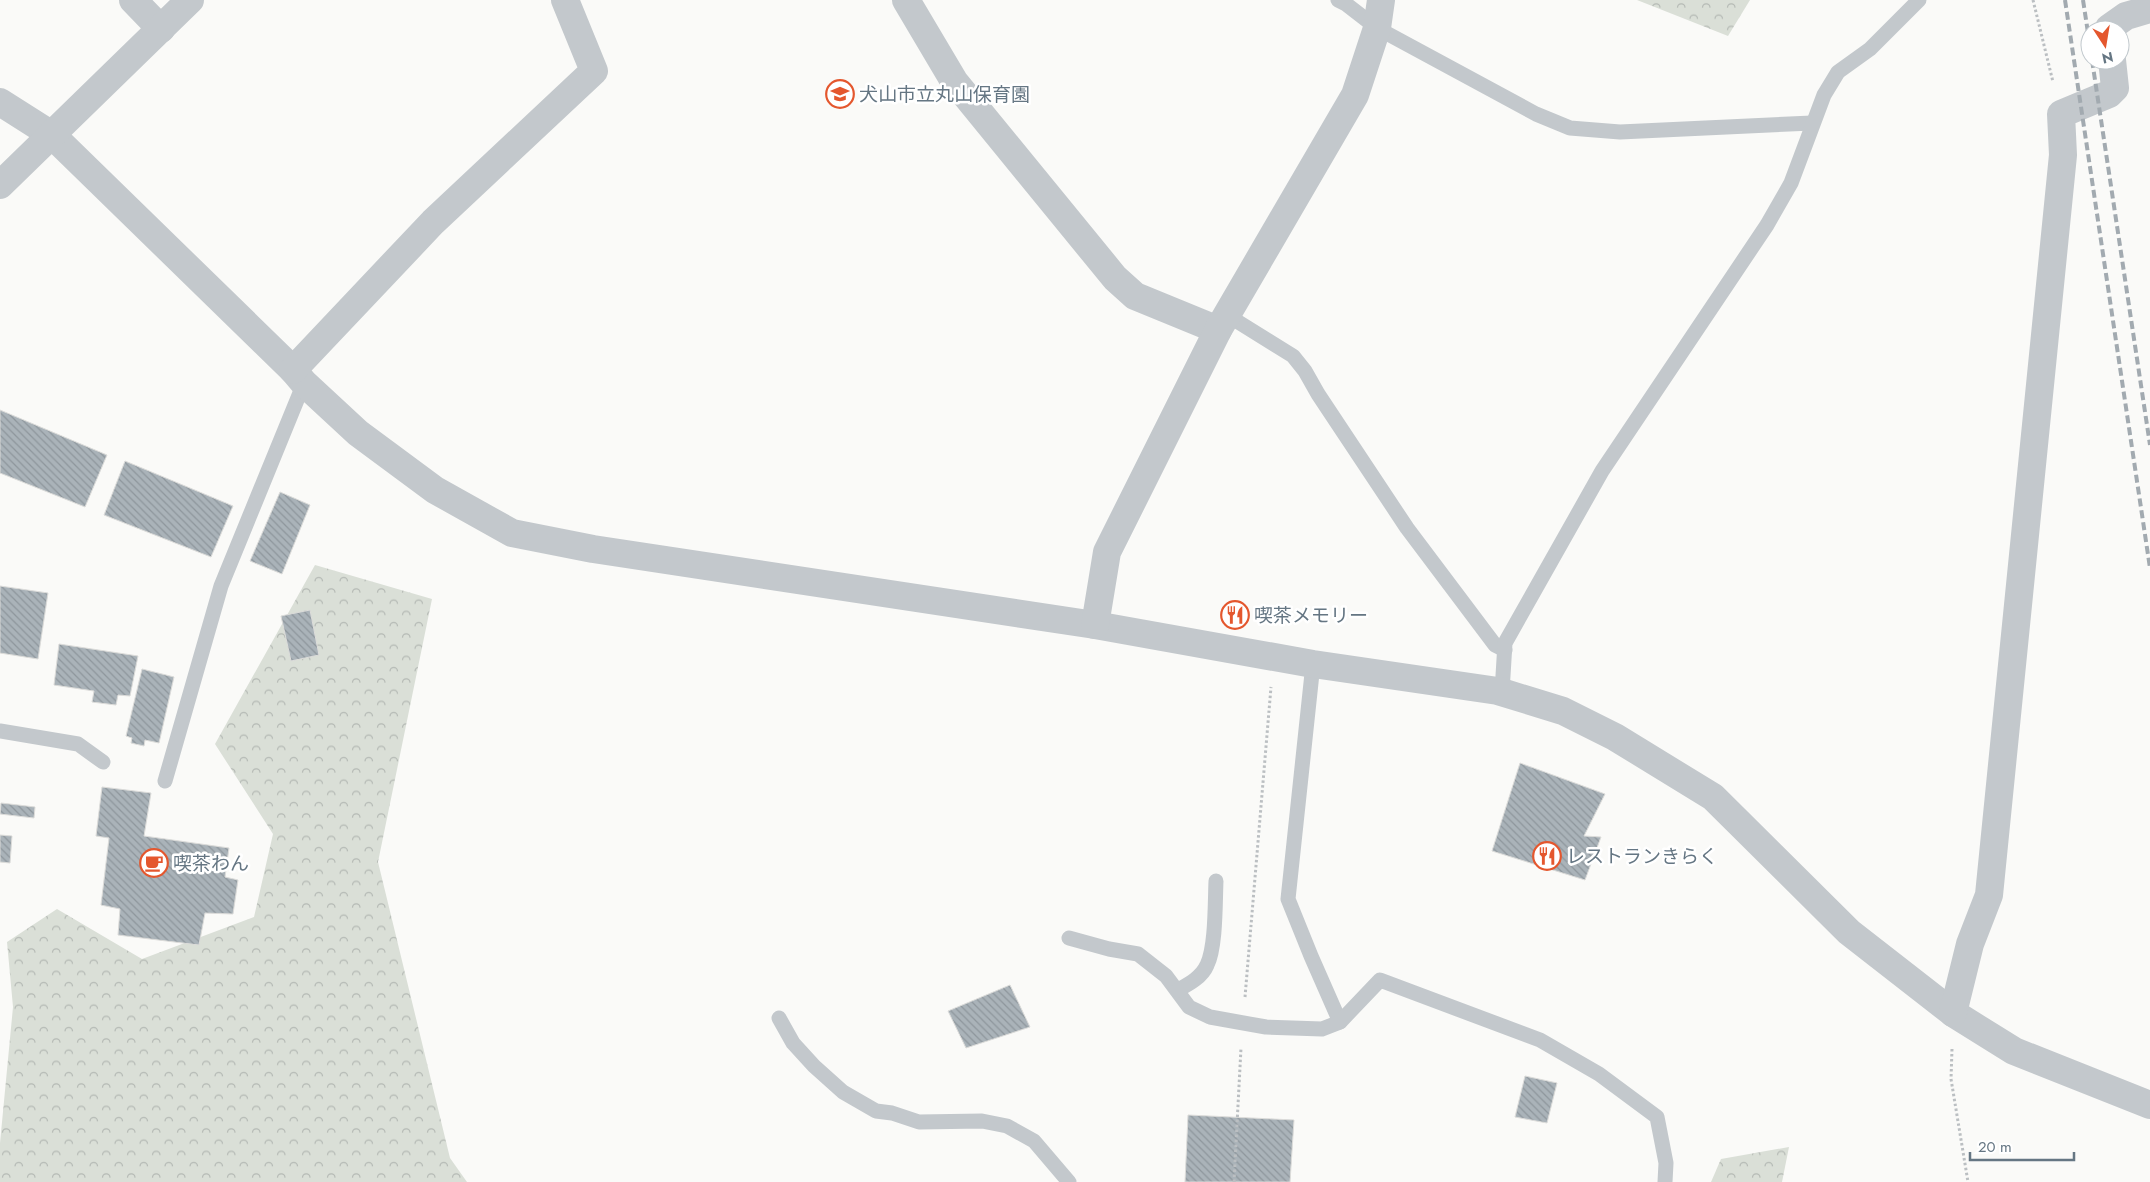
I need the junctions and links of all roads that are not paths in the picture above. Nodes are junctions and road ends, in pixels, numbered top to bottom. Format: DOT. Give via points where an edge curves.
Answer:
graph roads {
  1 [pos="133,0"];
  2 [pos="190,0"];
  3 [pos="565,0"];
  4 [pos="906,0"];
  5 [pos="1338,0"];
  6 [pos="1381,0"];
  7 [pos="1919,0"];
  8 [pos="2150,9"];
  9 [pos="2120,20"];
  10 [pos="1377,28"];
  11 [pos="161,29"];
  12 [pos="2113,70"];
  13 [pos="0,102"];
  14 [pos="1812,123"];
  15 [pos="52,134"];
  16 [pos="0,185"];
  17 [pos="1222,323"];
  18 [pos="298,377"];
  19 [pos="1095,625"];
  20 [pos="1505,650"];
  21 [pos="1313,664"];
  22 [pos="1502,692"];
  23 [pos="0,731"];
  24 [pos="103,762"];
  25 [pos="165,781"];
  26 [pos="1216,881"];
  27 [pos="1069,938"];
  28 [pos="1178,990"];
  29 [pos="1953,1013"];
  30 [pos="779,1018"];
  31 [pos="1340,1022"];
  32 [pos="2150,1105"];
  33 [pos="1069,1182"];
  34 [pos="1665,1182"];
  1 -- 11 [label="street"];
  2 -- 11 [label="street"];
  3 -- 18 [label="street" via="594,71 433,222"];
  4 -- 17 [label="street" via="954,81 1115,278 1135,296"];
  5 -- 10 [label="lane"];
  6 -- 10 [label="street"];
  7 -- 14 [label="lane" via="1870,49 1838,72"];
  8 -- 9 [label="street"];
  10 -- 14 [label="lane" via="1536,114 1570,128 1620,132"];
  10 -- 17 [label="street" via="1355,95"];
  11 -- 15 [label="street"];
  12 -- 29 [label="street" via="2115,88 2109,94 2061,114 2063,155 1988,895 1970,944"];
  13 -- 15 [label="street"];
  14 -- 20 [label="lane" via="1791,183 1767,225 1602,471 1505,643"];
  15 -- 16 [label="street"];
  15 -- 18 [label="street"];
  17 -- 19 [label="street" via="1107,552"];
  17 -- 20 [label="lane" via="1292,356 1305,371 1407,528 1495,645"];
  18 -- 19 [label="street" via="358,434 435,490 512,533 593,549"];
  18 -- 25 [label="lane" via="221,586"];
  19 -- 21 [label="street"];
  20 -- 22 [label="lane"];
  21 -- 22 [label="street"];
  21 -- 31 [label="lane" via="1288,899"];
  22 -- 29 [label="street" via="1563,711 1615,737 1712,797 1849,932"];
  23 -- 24 [label="lane" via="78,744"];
  26 -- 28 [label="lane" via="1212,945 1207,965 1195,980"];
  27 -- 28 [label="lane" via="1138,954"];
  28 -- 31 [label="lane" via="1189,1007 1210,1017 1266,1027 1322,1029"];
  29 -- 32 [label="street" via="2014,1051"];
  30 -- 33 [label="lane" via="793,1043 814,1066 843,1092 876,1111 919,1122 982,1121 1007,1126 1034,1141"];
  31 -- 34 [label="lane" via="1380,980 1540,1040 1599,1074 1657,1117 1666,1163"];
}
